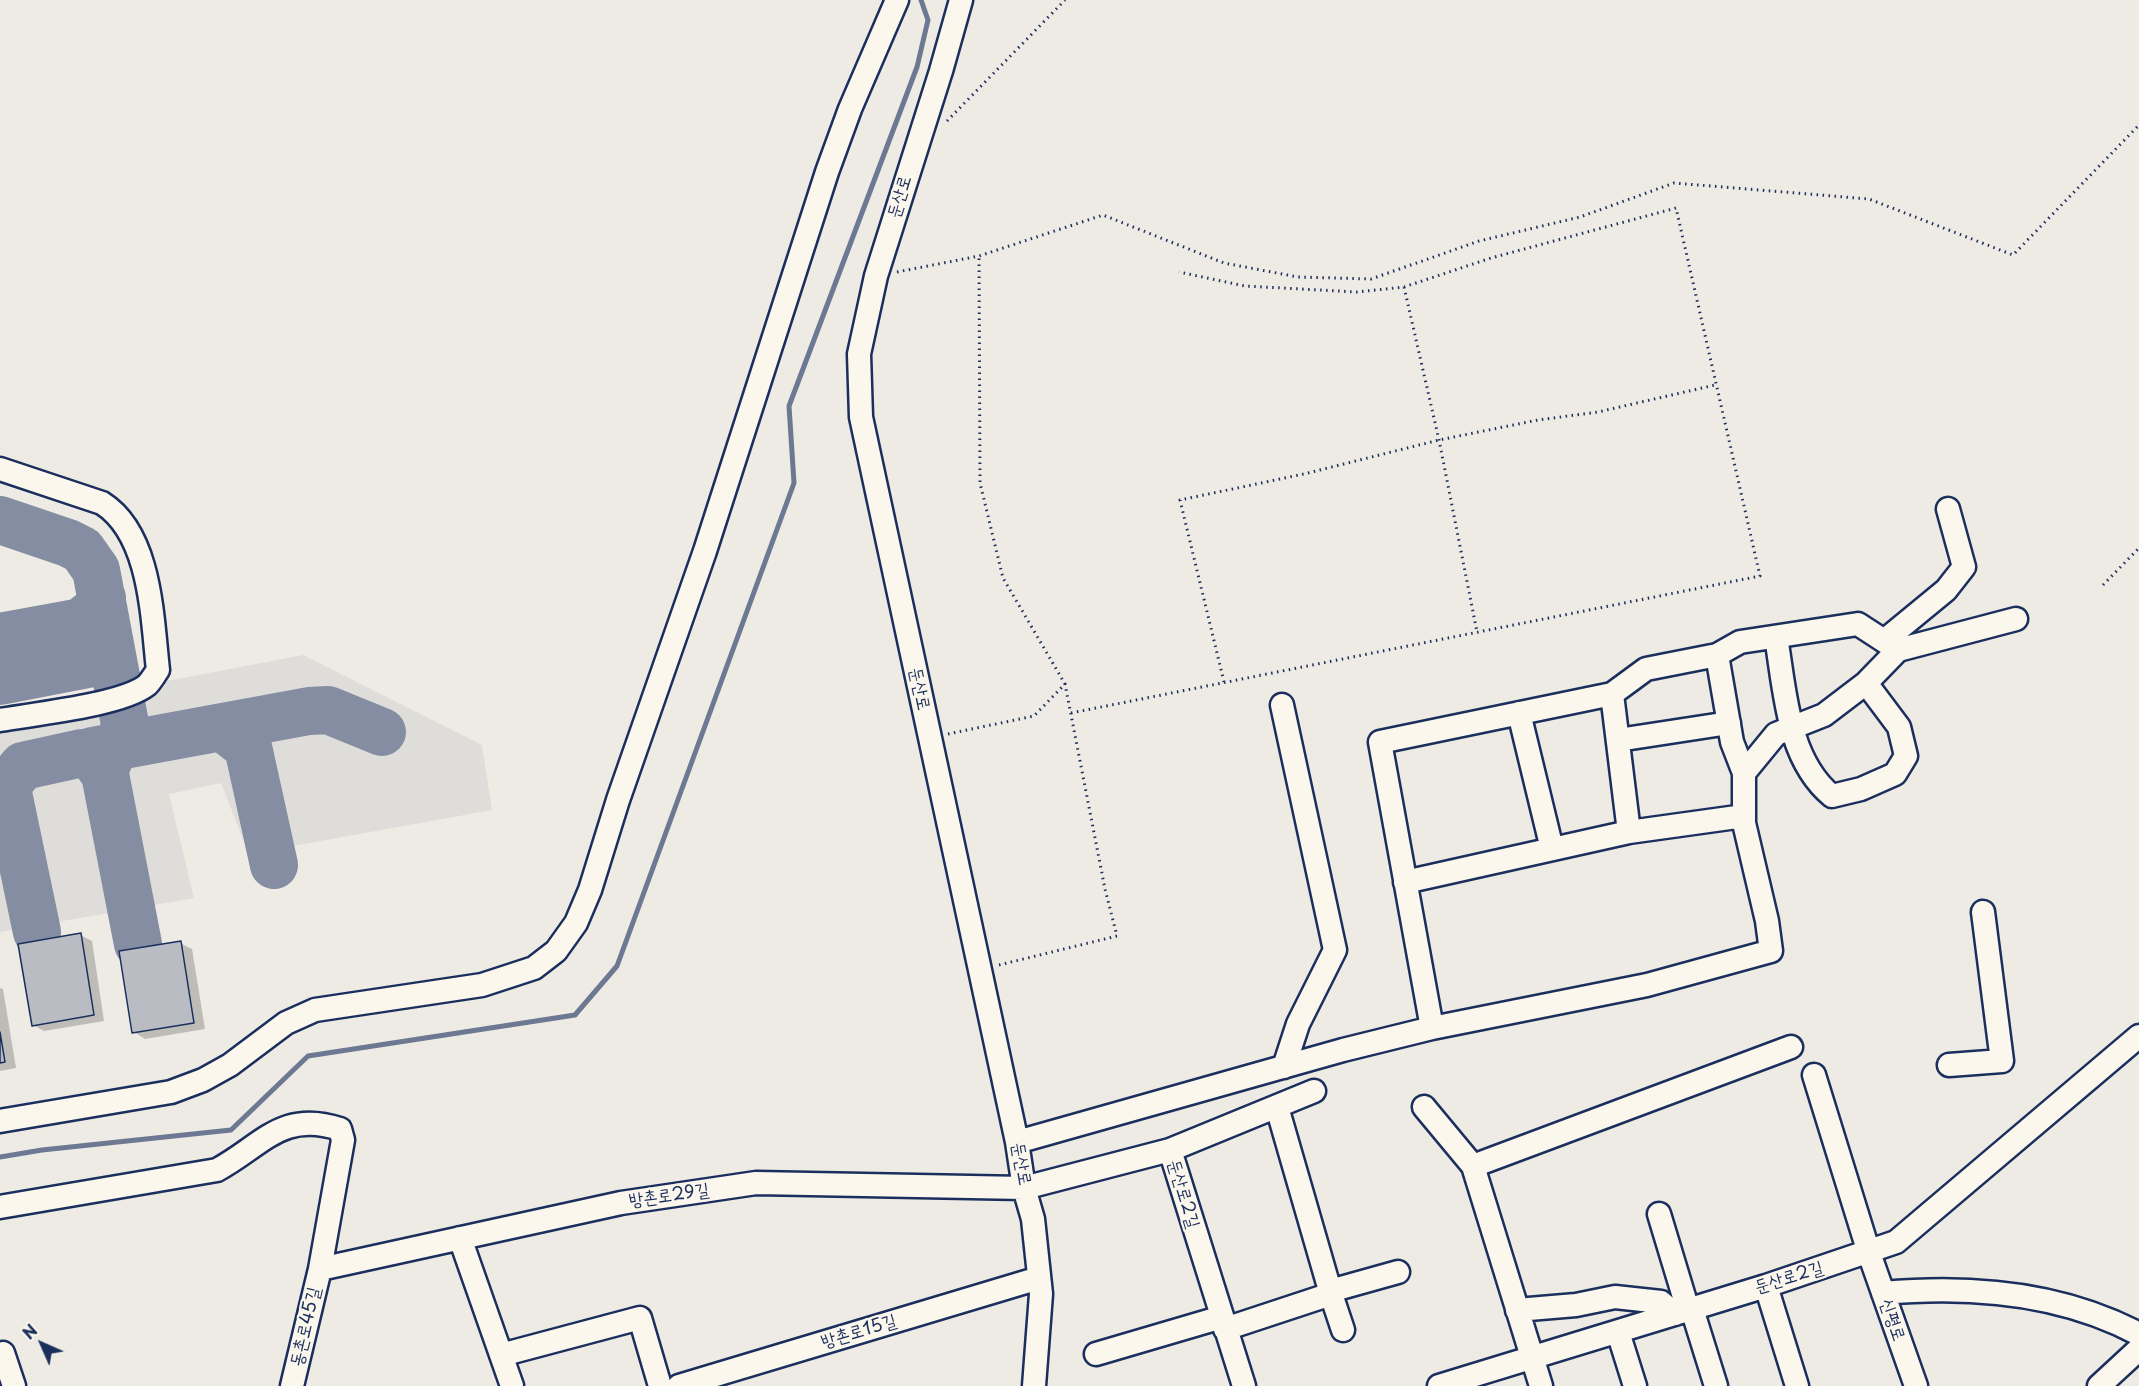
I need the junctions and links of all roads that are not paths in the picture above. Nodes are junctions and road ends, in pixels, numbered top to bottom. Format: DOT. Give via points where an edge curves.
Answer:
graph roads {
  1 [pos="897,0"];
  2 [pos="961,0"];
  3 [pos="0,469"];
  4 [pos="1948,509"];
  5 [pos="2016,619"];
  6 [pos="1776,637"];
  7 [pos="1891,645"];
  8 [pos="1717,655"];
  9 [pos="1866,683"];
  10 [pos="1612,694"];
  11 [pos="1282,705"];
  12 [pos="1519,713"];
  13 [pos="0,720"];
  14 [pos="1729,723"];
  15 [pos="1791,729"];
  16 [pos="1618,740"];
  17 [pos="1744,773"];
  18 [pos="1744,816"];
  19 [pos="1629,832"];
  20 [pos="1552,849"];
  21 [pos="1405,882"];
  22 [pos="1983,912"];
  23 [pos="1432,1028"];
  24 [pos="2139,1036"];
  25 [pos="1791,1047"];
  26 [pos="1949,1065"];
  27 [pos="1284,1067"];
  28 [pos="1814,1075"];
  29 [pos="1314,1091"];
  30 [pos="1277,1107"];
  31 [pos="1424,1107"];
  32 [pos="0,1121"];
  33 [pos="1017,1142"];
  34 [pos="1170,1150"];
  35 [pos="1473,1166"];
  36 [pos="1024,1188"];
  37 [pos="0,1207"];
  38 [pos="1659,1214"];
  39 [pos="460,1238"];
  40 [pos="1869,1253"];
  41 [pos="320,1269"];
  42 [pos="1398,1272"];
  43 [pos="1040,1278"];
  44 [pos="1766,1286"];
  45 [pos="1331,1292"];
  46 [pos="1883,1293"];
  47 [pos="1517,1310"];
  48 [pos="1685,1311"];
  49 [pos="1224,1323"];
  50 [pos="1343,1329"];
  51 [pos="1618,1332"];
  52 [pos="2139,1334"];
  53 [pos="2139,1349"];
  54 [pos="3,1353"];
  55 [pos="1096,1354"];
  56 [pos="501,1355"];
  57 [pos="1532,1359"];
  58 [pos="688,1385"];
  59 [pos="14,1386"];
  60 [pos="292,1386"];
  61 [pos="512,1386"];
  62 [pos="660,1386"];
  63 [pos="1034,1386"];
  64 [pos="1244,1386"];
  65 [pos="1438,1386"];
  66 [pos="1541,1386"];
  67 [pos="1635,1386"];
  68 [pos="1716,1386"];
  69 [pos="1797,1386"];
  70 [pos="1916,1386"];
  71 [pos="2099,1386"];
  1 -- 32 [label="street" via="827,172 590,890 576,923 556,951 534,968 482,985 315,1010 286,1023 212,1075 171,1092"];
  2 -- 33 [label="street, 둔산로" via="876,276 859,354 861,417"];
  3 -- 13 [label="street" via="102,503 115,511 126,526 145,570 158,670 147,685 128,694"];
  4 -- 7 [label="street" via="1964,567"];
  5 -- 7 [label="street"];
  6 -- 7 [label="street" via="1858,624"];
  6 -- 8 [label="street" via="1740,642"];
  6 -- 15 [label="street"];
  7 -- 9 [label="street"];
  8 -- 10 [label="street" via="1646,669"];
  8 -- 14 [label="street"];
  9 -- 15 [label="street" via="1824,715"];
  9 -- 15 [label="street" via="1899,727 1906,756 1895,774 1832,796 1819,785"];
  10 -- 12 [label="street"];
  10 -- 16 [label="street"];
  11 -- 27 [label="street" via="1335,950 1298,1024"];
  12 -- 20 [label="street"];
  12 -- 21 [label="street" via="1380,742"];
  14 -- 16 [label="street"];
  14 -- 17 [label="street"];
  15 -- 17 [label="street" via="1776,734"];
  16 -- 19 [label="street"];
  17 -- 18 [label="street"];
  18 -- 19 [label="street"];
  18 -- 23 [label="street" via="1771,951 1647,984"];
  19 -- 20 [label="street"];
  20 -- 21 [label="street"];
  21 -- 23 [label="street"];
  22 -- 26 [label="street" via="2002,1061"];
  23 -- 27 [label="street"];
  24 -- 40 [label="street, 둔산로2길" via="1896,1242"];
  25 -- 35 [label="street"];
  27 -- 33 [label="street"];
  28 -- 40 [label="street"];
  29 -- 30 [label="street, 둔산로2길"];
  30 -- 34 [label="street, 둔산로2길"];
  30 -- 45 [label="street"];
  31 -- 35 [label="street"];
  33 -- 36 [label="street, 둔산로"];
  34 -- 36 [label="street, 방촌로29길"];
  34 -- 49 [label="street, 둔산로2길"];
  35 -- 47 [label="street"];
  36 -- 39 [label="street, 방촌로29길" via="756,1184 621,1203"];
  36 -- 43 [label="street, 둔산로" via="1034,1219"];
  37 -- 41 [label="street, 동촌로45길" via="217,1170 287,1126 319,1122 340,1129 343,1140"];
  38 -- 48 [label="street"];
  39 -- 41 [label="street, 방촌로29길"];
  39 -- 56 [label="street"];
  40 -- 44 [label="street, 둔산로2길"];
  40 -- 46 [label="street, 신평로"];
  41 -- 60 [label="street, 동촌로45길"];
  42 -- 45 [label="street"];
  43 -- 58 [label="street, 방촌로15길"];
  43 -- 63 [label="street, 둔산로"];
  44 -- 48 [label="street, 둔산로2길"];
  44 -- 69 [label="street"];
  45 -- 49 [label="street"];
  45 -- 50 [label="street"];
  46 -- 52 [label="street" via="1929,1289 1987,1291 2046,1299 2109,1318"];
  46 -- 70 [label="street, 신평로"];
  47 -- 48 [label="street" via="1615,1297 1661,1302"];
  47 -- 57 [label="street"];
  48 -- 51 [label="street, 둔산로2길"];
  48 -- 68 [label="street"];
  49 -- 55 [label="street"];
  49 -- 64 [label="street, 둔산로2길"];
  51 -- 57 [label="street, 둔산로2길"];
  51 -- 67 [label="street"];
  53 -- 71 [label="street"];
  54 -- 59 [label="street"];
  56 -- 61 [label="street"];
  56 -- 62 [label="street" via="640,1318"];
  57 -- 65 [label="street, 둔산로2길"];
  57 -- 66 [label="street"];
}
